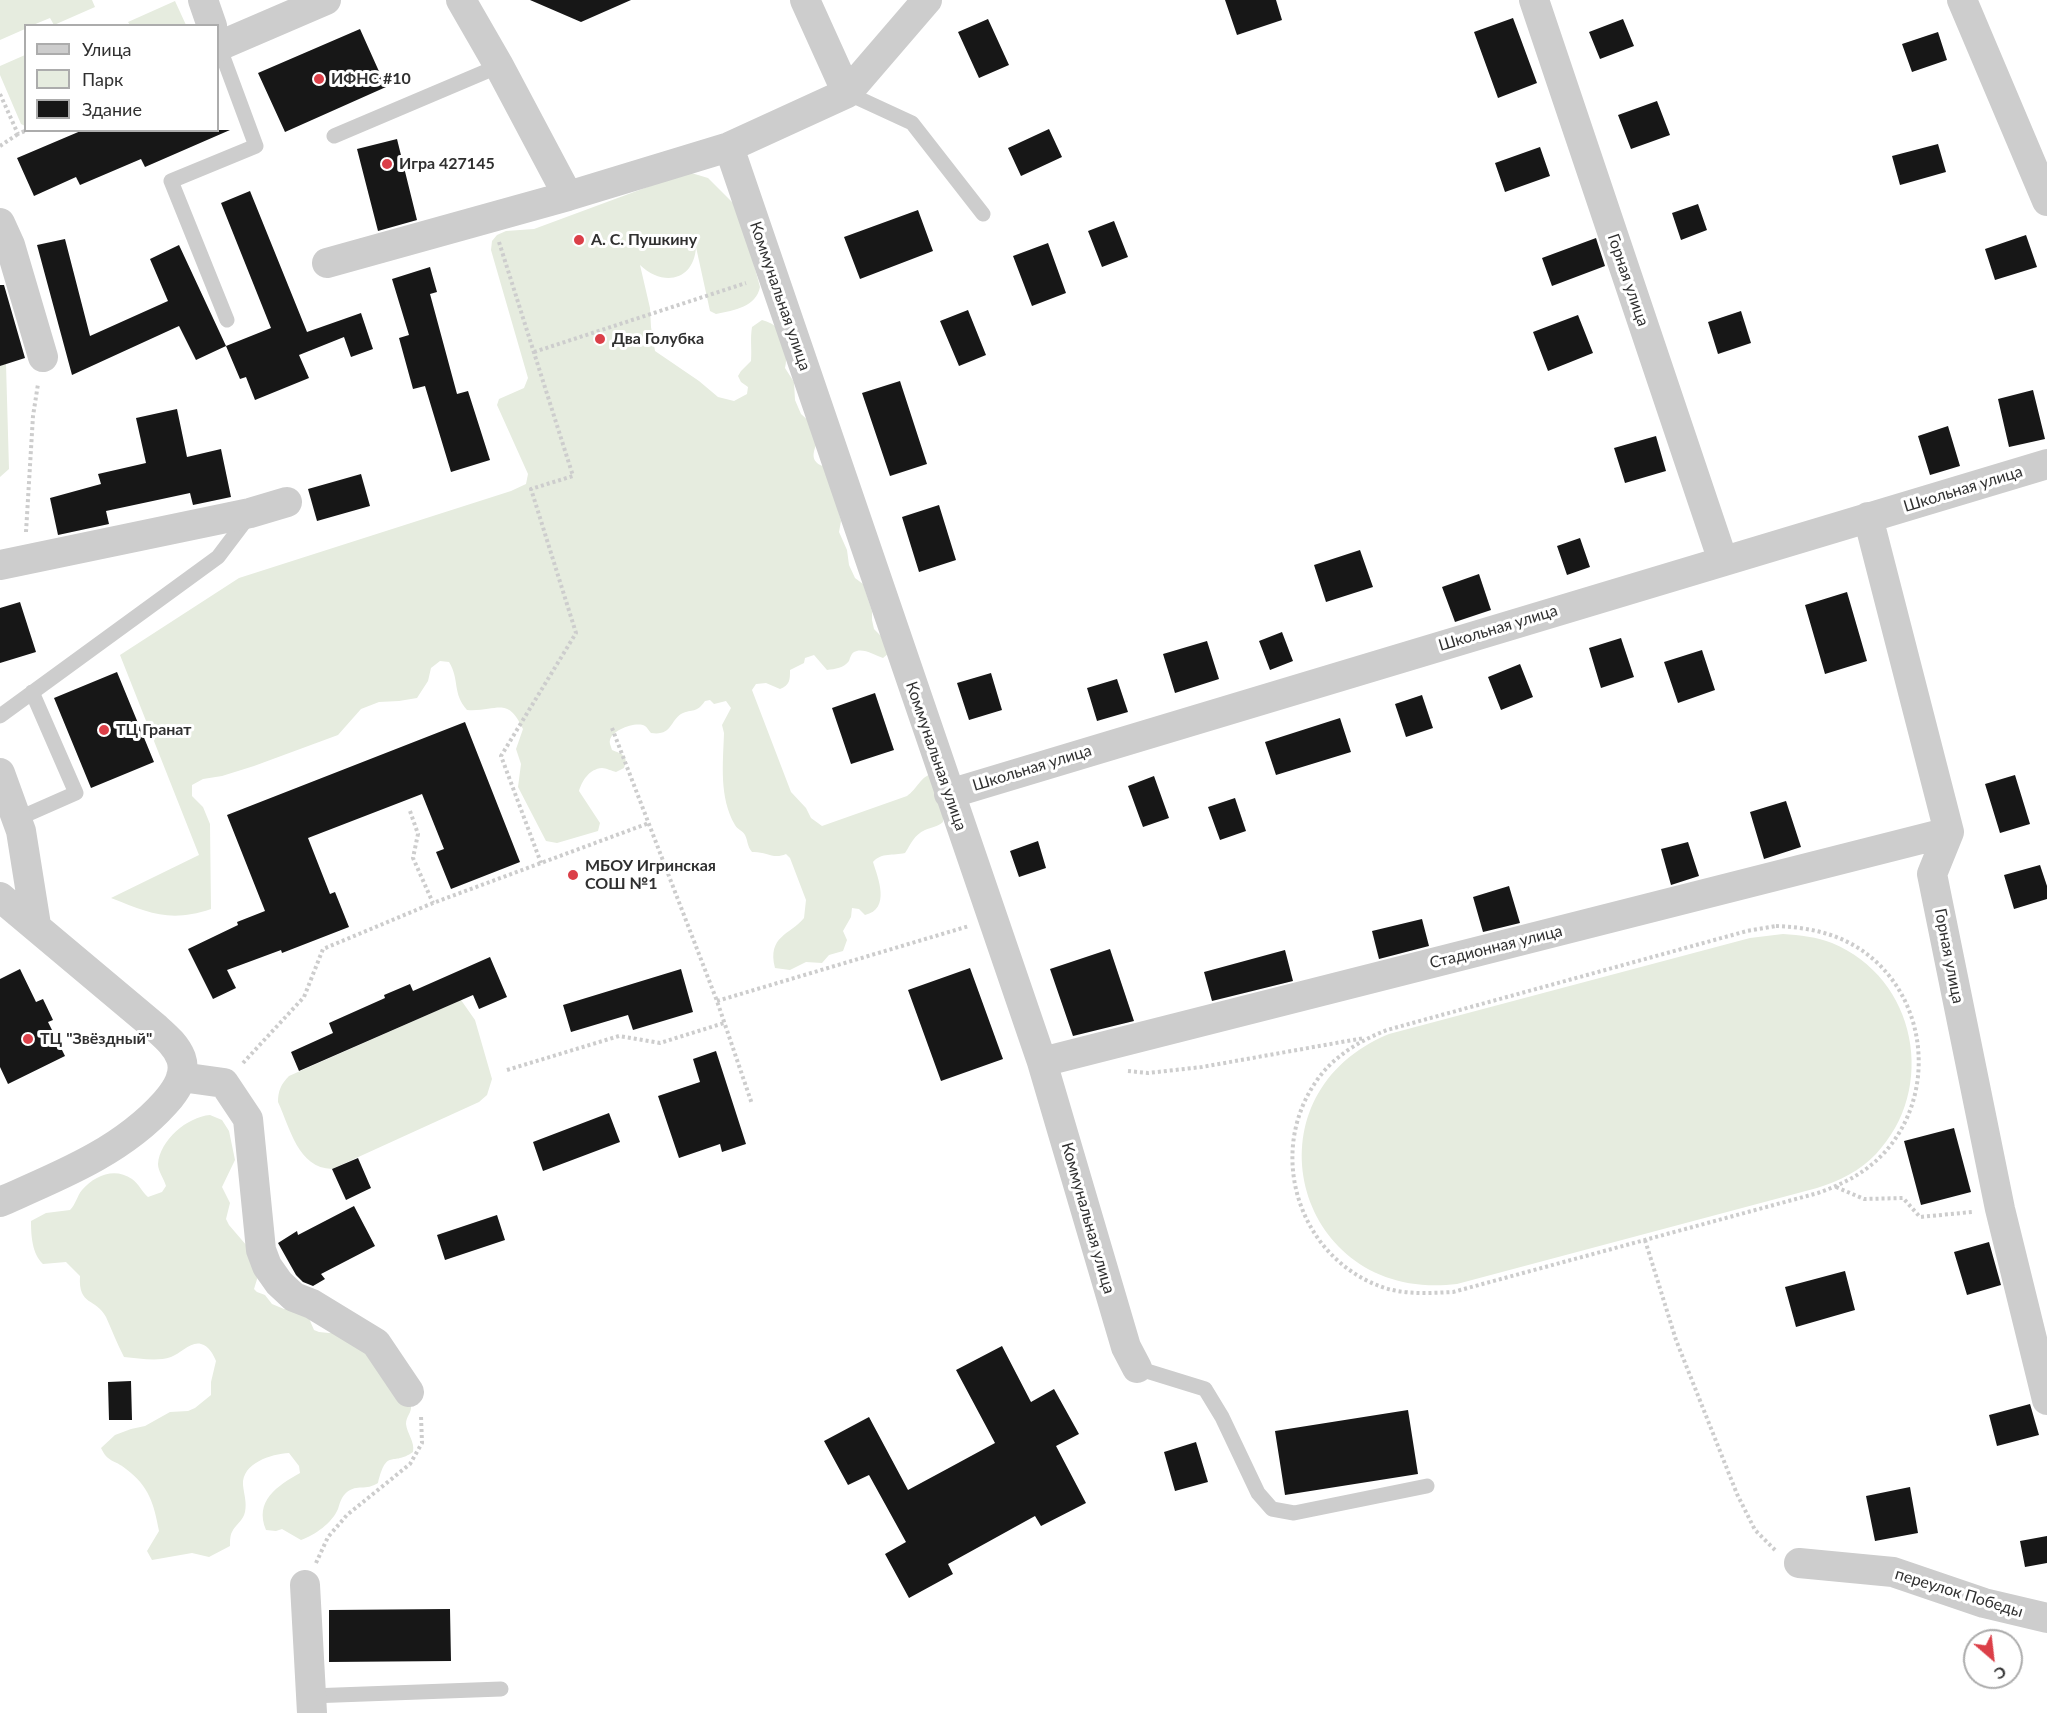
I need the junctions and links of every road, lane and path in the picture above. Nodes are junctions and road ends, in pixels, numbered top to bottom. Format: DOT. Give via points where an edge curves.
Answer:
graph roads {
  1 [pos="204,0"];
  2 [pos="326,0"];
  3 [pos="461,0"];
  4 [pos="805,0"];
  5 [pos="927,0"];
  6 [pos="1534,0"];
  7 [pos="1962,0"];
  8 [pos="212,24"];
  9 [pos="219,37"];
  10 [pos="219,46"];
  11 [pos="500,66"];
  12 [pos="847,93"];
  13 [pos="0,94"];
  14 [pos="24,131"];
  15 [pos="18,134"];
  16 [pos="334,136"];
  17 [pos="0,146"];
  18 [pos="729,147"];
  19 [pos="568,196"];
  20 [pos="2047,201"];
  21 [pos="983,214"];
  22 [pos="491,217"];
  23 [pos="0,223"];
  24 [pos="327,263"];
  25 [pos="772,274"];
  26 [pos="227,320"];
  27 [pos="534,352"];
  28 [pos="43,357"];
  29 [pos="2047,464"];
  30 [pos="287,502"];
  31 [pos="250,513"];
  32 [pos="1868,517"];
  33 [pos="1723,561"];
  34 [pos="12,562"];
  35 [pos="32,692"];
  36 [pos="0,716"];
  37 [pos="612,728"];
  38 [pos="0,773"];
  39 [pos="949,794"];
  40 [pos="410,812"];
  41 [pos="17,819"];
  42 [pos="649,823"];
  43 [pos="1949,832"];
  44 [pos="541,863"];
  45 [pos="0,897"];
  46 [pos="433,903"];
  47 [pos="992,918"];
  48 [pos="36,925"];
  49 [pos="717,1001"];
  50 [pos="724,1023"];
  51 [pos="1367,1037"];
  52 [pos="1042,1062"];
  53 [pos="507,1070"];
  54 [pos="1124,1070"];
  55 [pos="181,1077"];
  56 [pos="224,1083"];
  57 [pos="752,1104"];
  58 [pos="1835,1187"];
  59 [pos="0,1202"];
  60 [pos="2000,1209"];
  61 [pos="1645,1240"];
  62 [pos="1137,1368"];
  63 [pos="409,1392"];
  64 [pos="2047,1400"];
  65 [pos="1427,1486"];
  66 [pos="328,1537"];
  67 [pos="1799,1563"];
  68 [pos="305,1585"];
  69 [pos="2047,1618"];
  70 [pos="501,1689"];
  71 [pos="311,1704"];
  1 -- 8 [label="street"];
  2 -- 9 [label="street"];
  3 -- 11 [label="street"];
  4 -- 12 [label="street"];
  5 -- 12 [label="street"];
  6 -- 33 [label="street, Горная улица"];
  7 -- 20 [label="street"];
  10 -- 26 [label="lane" via="256,146 171,181"];
  11 -- 16 [label="lane"];
  11 -- 19 [label="street"];
  12 -- 18 [label="street"];
  12 -- 21 [label="lane" via="912,123"];
  13 -- 15 [label="path"];
  14 -- 15 [label="path"];
  15 -- 17 [label="path"];
  18 -- 19 [label="street"];
  18 -- 25 [label="street, Коммунальная улица"];
  19 -- 22 [label="street"];
  22 -- 24 [label="street"];
  22 -- 27 [label="path"];
  23 -- 28 [label="street"];
  25 -- 27 [label="path"];
  25 -- 39 [label="street, Коммунальная улица"];
  27 -- 44 [label="path" via="573,476 531,489 576,633 501,756"];
  28 -- 34 [label="path"];
  29 -- 32 [label="street, Школьная улица"];
  30 -- 31 [label="street"];
  31 -- 34 [label="street"];
  31 -- 35 [label="lane" via="218,557"];
  32 -- 33 [label="street, Школьная улица"];
  32 -- 43 [label="street"];
  33 -- 39 [label="street, Школьная улица"];
  35 -- 36 [label="lane"];
  35 -- 41 [label="lane" via="75,793"];
  37 -- 42 [label="path"];
  38 -- 41 [label="street"];
  39 -- 47 [label="street, Коммунальная улица"];
  40 -- 46 [label="path" via="418,834 413,858"];
  41 -- 48 [label="street"];
  42 -- 44 [label="path"];
  42 -- 49 [label="path"];
  43 -- 52 [label="street, Стадионная улица"];
  43 -- 60 [label="street, Горная улица" via="1932,873"];
  44 -- 46 [label="path"];
  45 -- 48 [label="street"];
  46 -- 56 [label="path" via="323,949 304,997"];
  47 -- 49 [label="path"];
  47 -- 52 [label="street, Коммунальная улица"];
  48 -- 55 [label="street" via="174,1045 182,1060"];
  49 -- 50 [label="path"];
  50 -- 53 [label="path" via="660,1043 619,1036"];
  50 -- 57 [label="path"];
  51 -- 54 [label="path" via="1202,1068"];
  51 -- 58 [label="path" via="1746,931 1776,926 1824,932 1854,945 1886,972 1911,1013 1920,1054 1916,1093 1902,1129 1879,1158"];
  51 -- 61 [label="path" via="1348,1049 1316,1081 1305,1100 1292,1148 1292,1174 1302,1212 1313,1233 1339,1263 1386,1288 1442,1293"];
  52 -- 62 [label="street, Коммунальная улица" via="1126,1347"];
  55 -- 56 [label="street"];
  55 -- 59 [label="street" via="175,1092 135,1133 79,1167"];
  56 -- 63 [label="street" via="248,1119 261,1250 267,1266 294,1297 376,1343"];
  58 -- 60 [label="path" via="1864,1199 1903,1198 1920,1217"];
  58 -- 61 [label="path"];
  60 -- 64 [label="street, Горная улица"];
  61 -- 67 [label="path" via="1676,1340 1737,1494 1755,1530 1772,1549"];
  62 -- 65 [label="lane" via="1205,1389 1258,1493 1272,1509 1294,1513"];
  63 -- 66 [label="path" via="421,1414 422,1443 410,1464 347,1515"];
  67 -- 69 [label="street, переулок Победы" via="1893,1572 1984,1603"];
  68 -- 71 [label="street"];
  70 -- 71 [label="lane"];
}
